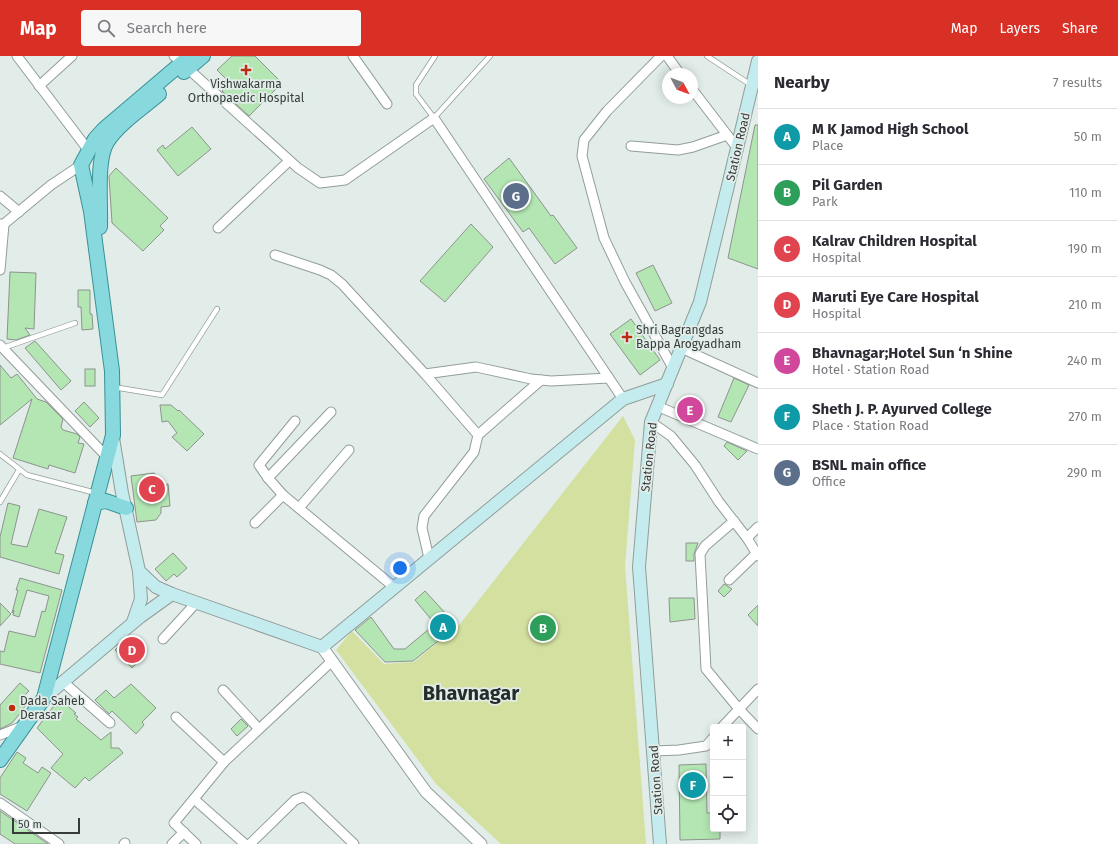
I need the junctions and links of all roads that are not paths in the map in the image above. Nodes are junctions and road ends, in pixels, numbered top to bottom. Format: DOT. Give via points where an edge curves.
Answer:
graph roads {
  1 [pos="17,56"];
  2 [pos="72,56"];
  3 [pos="204,56"];
  4 [pos="353,56"];
  5 [pos="436,56"];
  6 [pos="490,56"];
  7 [pos="661,56"];
  8 [pos="667,56"];
  9 [pos="708,56"];
  10 [pos="183,61"];
  11 [pos="758,61"];
  12 [pos="676,68"];
  13 [pos="751,85"];
  14 [pos="39,86"];
  15 [pos="698,97"];
  16 [pos="387,104"];
  17 [pos="434,118"];
  18 [pos="727,135"];
  19 [pos="631,146"];
  20 [pos="95,147"];
  21 [pos="738,148"];
  22 [pos="290,161"];
  23 [pos="81,165"];
  24 [pos="0,196"];
  25 [pos="19,212"];
  26 [pos="2,224"];
  27 [pos="218,228"];
  28 [pos="275,255"];
  29 [pos="98,261"];
  30 [pos="0,270"];
  31 [pos="217,309"];
  32 [pos="75,323"];
  33 [pos="1,348"];
  34 [pos="681,348"];
  35 [pos="673,368"];
  36 [pos="425,374"];
  37 [pos="609,378"];
  38 [pos="541,380"];
  39 [pos="758,383"];
  40 [pos="667,384"];
  41 [pos="112,387"];
  42 [pos="623,399"];
  43 [pos="656,406"];
  44 [pos="331,412"];
  45 [pos="295,421"];
  46 [pos="651,422"];
  47 [pos="113,435"];
  48 [pos="478,435"];
  49 [pos="758,449"];
  50 [pos="349,450"];
  51 [pos="0,454"];
  52 [pos="107,457"];
  53 [pos="19,470"];
  54 [pos="268,478"];
  55 [pos="283,495"];
  56 [pos="96,498"];
  57 [pos="0,502"];
  58 [pos="126,508"];
  59 [pos="298,508"];
  60 [pos="734,521"];
  61 [pos="255,523"];
  62 [pos="758,527"];
  63 [pos="747,538"];
  64 [pos="757,554"];
  65 [pos="429,558"];
  66 [pos="139,571"];
  67 [pos="729,580"];
  68 [pos="394,587"];
  69 [pos="172,594"];
  70 [pos="196,603"];
  71 [pos="132,623"];
  72 [pos="163,639"];
  73 [pos="322,647"];
  74 [pos="332,661"];
  75 [pos="62,681"];
  76 [pos="758,689"];
  77 [pos="223,690"];
  78 [pos="44,698"];
  79 [pos="739,709"];
  80 [pos="176,717"];
  81 [pos="110,723"];
  82 [pos="725,724"];
  83 [pos="24,726"];
  84 [pos="259,729"];
  85 [pos="758,729"];
  86 [pos="0,735"];
  87 [pos="710,741"];
  88 [pos="654,750"];
  89 [pos="0,760"];
  90 [pos="224,762"];
  91 [pos="194,800"];
  92 [pos="0,803"];
  93 [pos="184,832"];
  94 [pos="60,844"];
  95 [pos="172,844"];
  96 [pos="196,844"];
  97 [pos="245,844"];
  98 [pos="250,844"];
  99 [pos="354,844"];
  100 [pos="481,844"];
  101 [pos="660,844"];
  1 -- 14 [label="street"];
  2 -- 14 [label="street"];
  3 -- 10 [label="main road"];
  4 -- 16 [label="street"];
  5 -- 17 [label="lane" via="416,85 416,94"];
  6 -- 17 [label="lane"];
  7 -- 35 [label="street" via="607,110 584,140 582,156 604,238 625,282"];
  8 -- 12 [label="street"];
  9 -- 13 [label="lane"];
  10 -- 20 [label="main road" via="114,133"];
  10 -- 22 [label="street"];
  11 -- 13 [label="main road, Station Road"];
  13 -- 21 [label="main road, Station Road"];
  14 -- 20 [label="street"];
  15 -- 18 [label="street"];
  17 -- 22 [label="street" via="345,180 320,183"];
  17 -- 37 [label="street"];
  18 -- 19 [label="street" via="693,148 678,150"];
  18 -- 21 [label="street"];
  20 -- 23 [label="main road"];
  20 -- 29 [label="main road" via="101,158"];
  21 -- 34 [label="main road, Station Road" via="700,302"];
  22 -- 27 [label="street"];
  23 -- 25 [label="street" via="51,185"];
  23 -- 29 [label="main road"];
  24 -- 25 [label="street"];
  25 -- 26 [label="street"];
  26 -- 30 [label="street"];
  28 -- 36 [label="street" via="331,275"];
  29 -- 41 [label="main road"];
  31 -- 41 [label="lane" via="162,395"];
  32 -- 33 [label="lane"];
  33 -- 52 [label="street"];
  34 -- 35 [label="main road, Station Road"];
  34 -- 39 [label="street"];
  35 -- 40 [label="main road, Station Road"];
  36 -- 38 [label="street" via="476,367"];
  36 -- 48 [label="street"];
  37 -- 38 [label="street" via="569,382"];
  37 -- 42 [label="street"];
  38 -- 48 [label="street"];
  40 -- 42 [label="main road"];
  40 -- 43 [label="main road, Station Road"];
  41 -- 47 [label="main road"];
  42 -- 65 [label="main road"];
  43 -- 46 [label="main road, Station Road"];
  43 -- 49 [label="street"];
  44 -- 54 [label="street"];
  45 -- 54 [label="street" via="259,465"];
  46 -- 60 [label="street" via="671,436 695,465"];
  46 -- 88 [label="main road, Station Road" via="639,567"];
  47 -- 52 [label="main road"];
  47 -- 58 [label="main road"];
  48 -- 65 [label="street" via="474,452 424,516 422,528"];
  50 -- 59 [label="street"];
  51 -- 53 [label="lane"];
  52 -- 56 [label="main road"];
  53 -- 56 [label="lane"];
  53 -- 57 [label="lane"];
  54 -- 55 [label="street"];
  55 -- 59 [label="street"];
  55 -- 61 [label="street"];
  56 -- 58 [label="main road"];
  56 -- 78 [label="main road"];
  58 -- 66 [label="main road"];
  59 -- 68 [label="street"];
  60 -- 63 [label="street"];
  60 -- 79 [label="street" via="705,546 700,554 706,669"];
  62 -- 63 [label="street"];
  63 -- 64 [label="street"];
  64 -- 67 [label="street"];
  65 -- 68 [label="main road"];
  66 -- 69 [label="main road" via="156,587"];
  66 -- 71 [label="main road" via="141,599"];
  68 -- 73 [label="main road"];
  69 -- 70 [label="main road"];
  69 -- 71 [label="main road"];
  70 -- 72 [label="street"];
  70 -- 73 [label="main road"];
  71 -- 75 [label="main road"];
  73 -- 74 [label="street"];
  74 -- 84 [label="street"];
  74 -- 100 [label="street" via="426,792"];
  75 -- 78 [label="main road"];
  75 -- 81 [label="street"];
  76 -- 79 [label="street"];
  77 -- 84 [label="street"];
  78 -- 83 [label="main road"];
  79 -- 82 [label="street"];
  79 -- 85 [label="street"];
  80 -- 90 [label="street"];
  83 -- 86 [label="street"];
  83 -- 89 [label="main road"];
  84 -- 90 [label="street"];
  87 -- 88 [label="street" via="706,746"];
  88 -- 101 [label="main road, Station Road"];
  90 -- 91 [label="street"];
  91 -- 93 [label="street" via="174,823"];
  91 -- 97 [label="street"];
  92 -- 94 [label="street"];
  93 -- 95 [label="street"];
  93 -- 96 [label="street"];
  98 -- 99 [label="street" via="295,800 303,797"];
}
